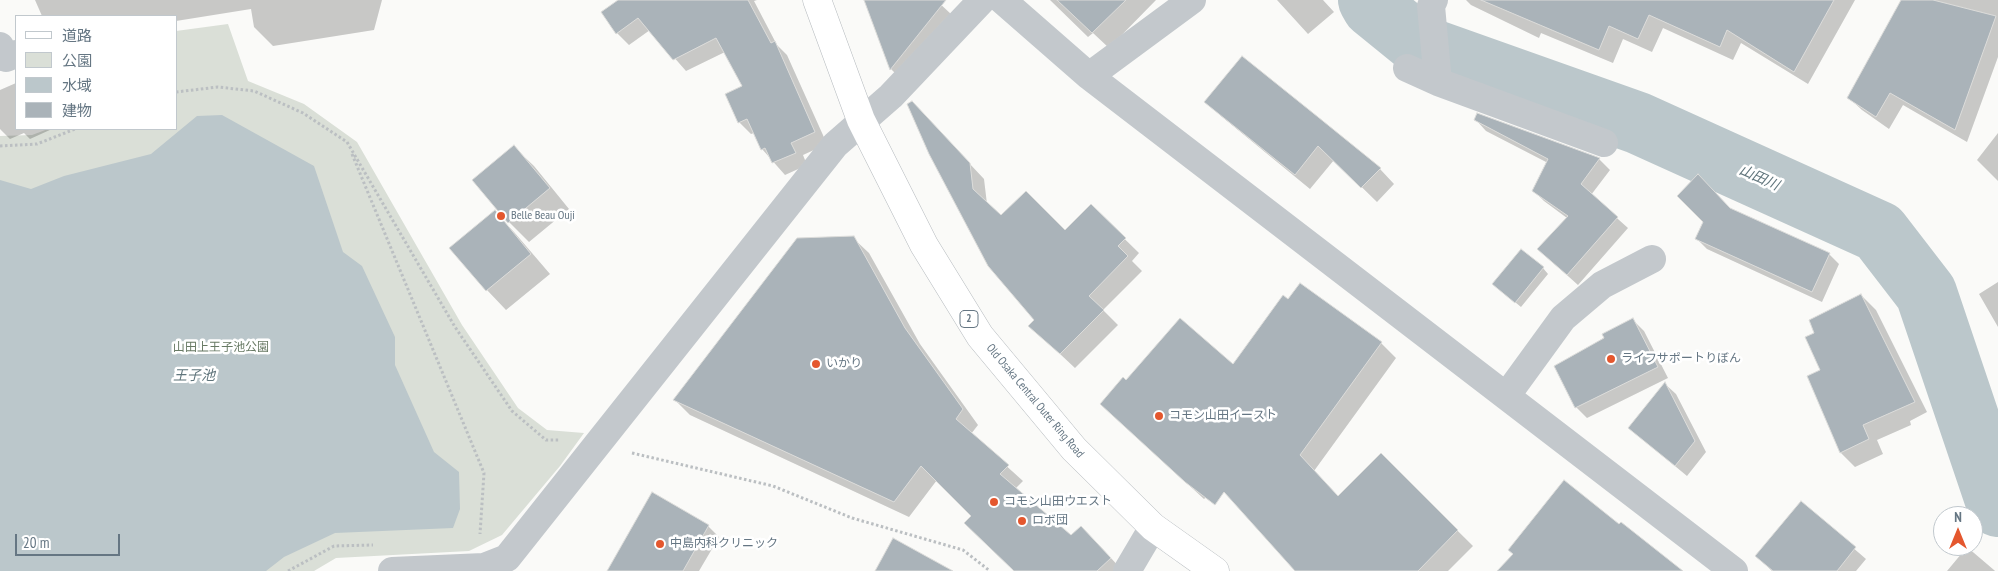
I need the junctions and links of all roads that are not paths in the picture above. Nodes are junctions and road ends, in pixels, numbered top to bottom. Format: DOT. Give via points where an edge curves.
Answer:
graph roads {
  1 [pos="817,0"];
  2 [pos="982,0"];
  3 [pos="1002,0"];
  4 [pos="1192,0"];
  5 [pos="1432,3"];
  6 [pos="1407,68"];
  7 [pos="1089,76"];
  8 [pos="1438,82"];
  9 [pos="861,120"];
  10 [pos="1604,142"];
  11 [pos="1652,258"];
  12 [pos="1507,395"];
  13 [pos="1153,526"];
  14 [pos="451,570"];
  15 [pos="392,571"];
  16 [pos="1127,571"];
  17 [pos="1215,571"];
  18 [pos="1734,571"];
  1 -- 9 [label="main road, Old Osaka Central Outer Ring Road / 2"];
  2 -- 9 [label="street" via="891,96"];
  3 -- 7 [label="street"];
  4 -- 7 [label="street"];
  5 -- 8 [label="street"];
  6 -- 8 [label="street"];
  7 -- 12 [label="street"];
  8 -- 10 [label="street"];
  9 -- 13 [label="main road, Old Osaka Central Outer Ring Road / 2" via="924,245 980,336 1074,449"];
  9 -- 14 [label="street" via="834,145 507,558 484,567"];
  11 -- 12 [label="street" via="1602,285 1563,318"];
  12 -- 18 [label="street"];
  13 -- 16 [label="street"];
  13 -- 17 [label="main road, Old Osaka Central Outer Ring Road / 2"];
  14 -- 15 [label="street"];
}
